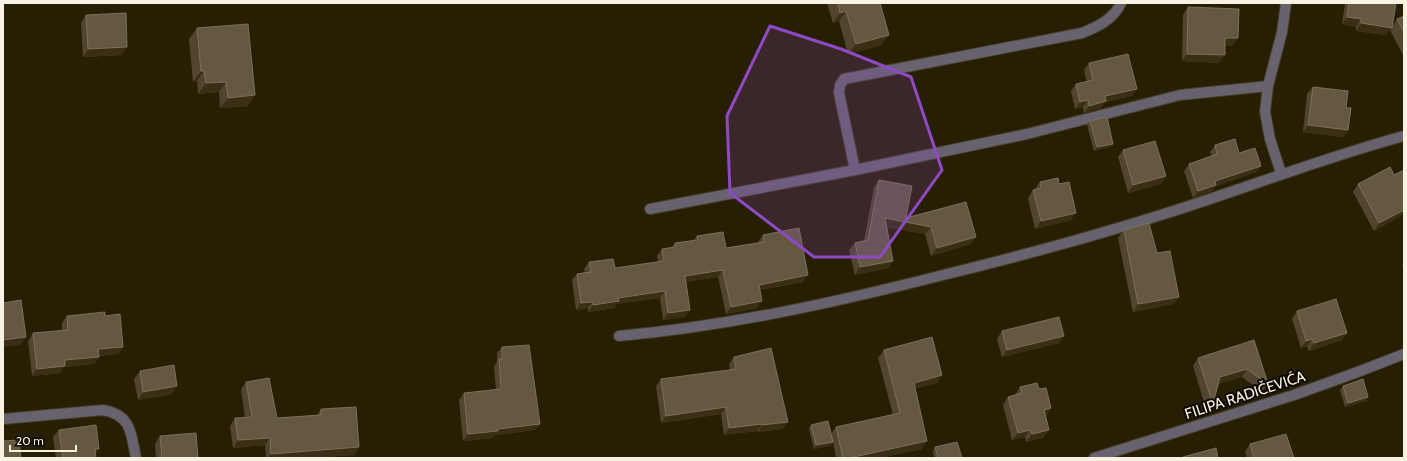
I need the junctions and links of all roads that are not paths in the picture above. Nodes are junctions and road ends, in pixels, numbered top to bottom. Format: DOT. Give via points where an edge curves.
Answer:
graph roads {
  1 [pos="1121,3"];
  2 [pos="1286,3"];
  3 [pos="1268,86"];
  4 [pos="1404,136"];
  5 [pos="855,170"];
  6 [pos="1281,173"];
  7 [pos="650,209"];
  8 [pos="619,336"];
  9 [pos="1404,354"];
  10 [pos="3,419"];
  11 [pos="136,458"];
  12 [pos="1094,458"];
  1 -- 5 [label="street" via="1118,10 1107,20 1082,33 844,79 839,93"];
  2 -- 3 [label="street" via="1282,32"];
  3 -- 5 [label="street" via="1180,95 1027,134"];
  3 -- 6 [label="street" via="1265,112 1270,139"];
  4 -- 6 [label="street"];
  5 -- 7 [label="street"];
  6 -- 8 [label="street" via="1164,214 1036,252 862,296 738,320"];
  9 -- 12 [label="street, FILIPA RADIČEVIĆA" via="1294,395"];
  10 -- 11 [label="street" via="103,410 112,412 120,415 130,429"];
}
